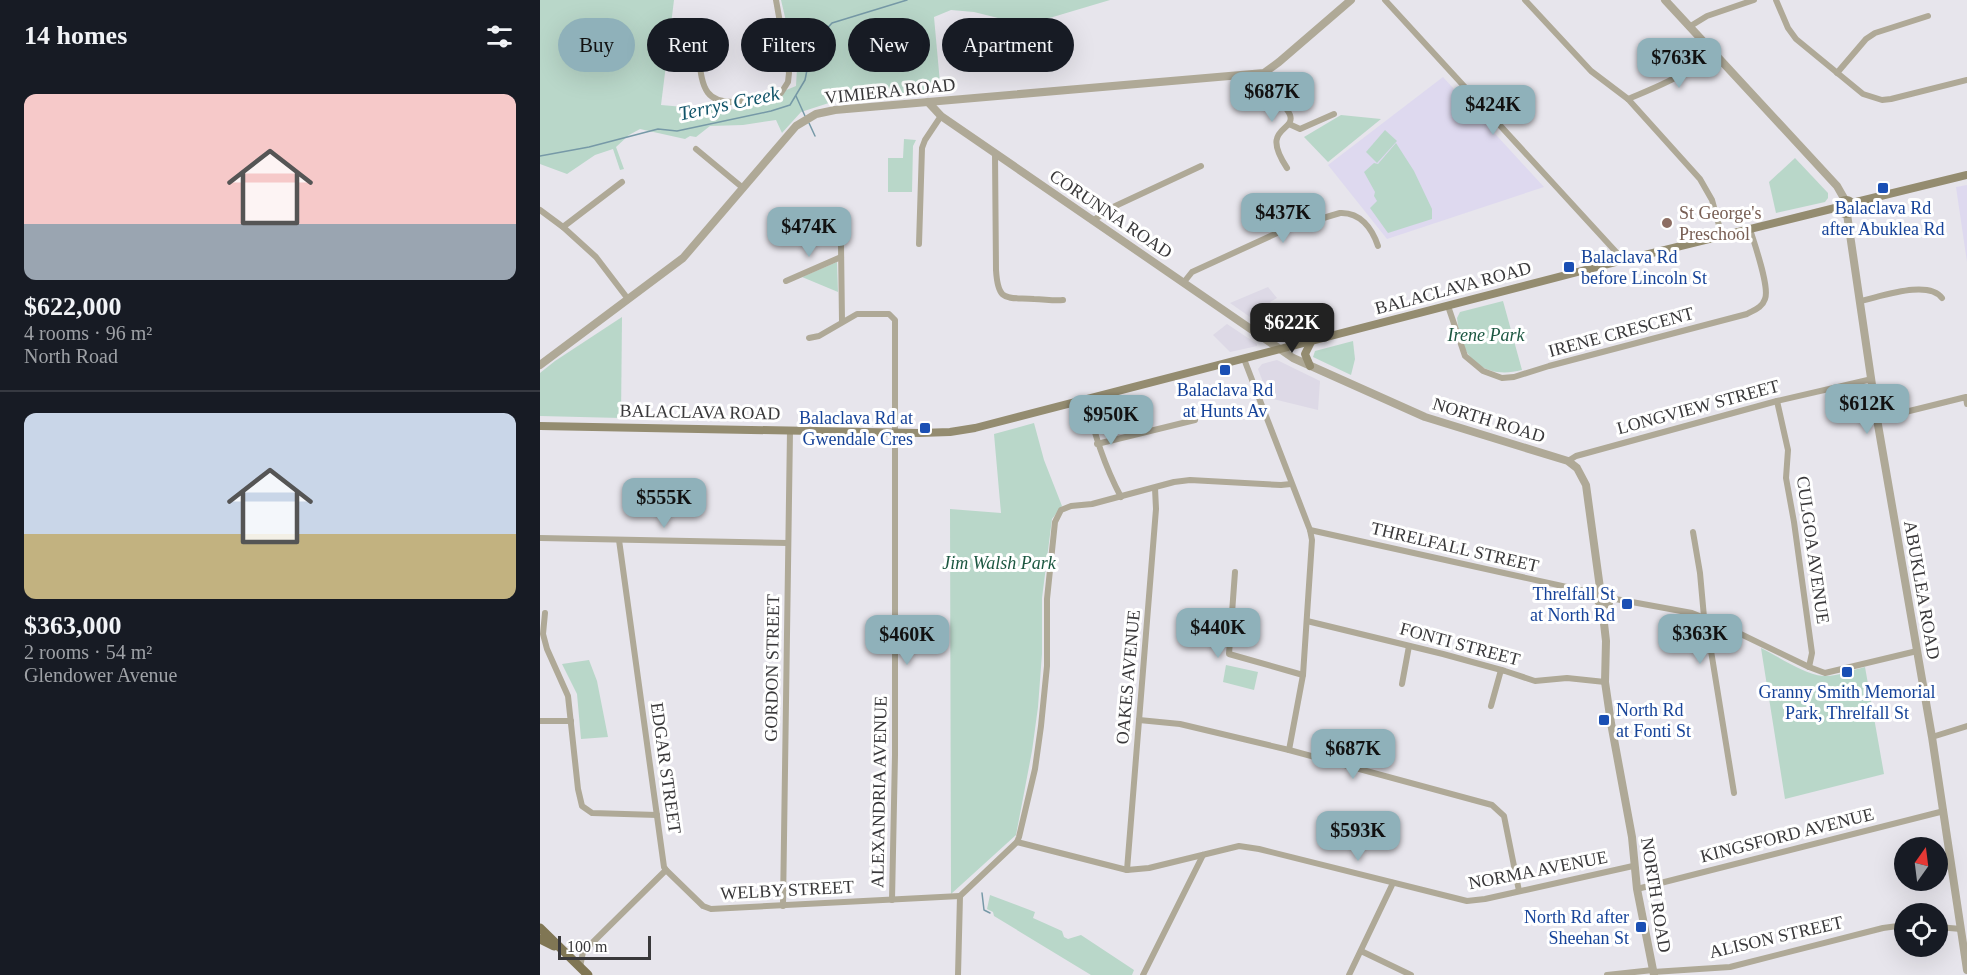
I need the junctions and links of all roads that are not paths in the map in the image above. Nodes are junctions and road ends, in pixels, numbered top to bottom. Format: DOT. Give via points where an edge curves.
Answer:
graph roads {
  1 [pos="776,0"];
  2 [pos="1351,0"];
  3 [pos="1385,0"];
  4 [pos="1525,0"];
  5 [pos="1665,0"];
  6 [pos="1754,0"];
  7 [pos="1776,0"];
  8 [pos="1928,16"];
  9 [pos="1689,27"];
  10 [pos="1711,51"];
  11 [pos="702,72"];
  12 [pos="1837,73"];
  13 [pos="1257,74"];
  14 [pos="1967,80"];
  15 [pos="1628,99"];
  16 [pos="928,102"];
  17 [pos="1334,114"];
  18 [pos="941,116"];
  19 [pos="1289,124"];
  20 [pos="696,149"];
  21 [pos="995,154"];
  22 [pos="1201,166"];
  23 [pos="1287,168"];
  24 [pos="1967,175"];
  25 [pos="622,182"];
  26 [pos="743,188"];
  27 [pos="1845,203"];
  28 [pos="540,210"];
  29 [pos="1847,214"];
  30 [pos="1094,220"];
  31 [pos="563,227"];
  32 [pos="1750,229"];
  33 [pos="815,230"];
  34 [pos="1722,236"];
  35 [pos="919,243"];
  36 [pos="1378,246"];
  37 [pos="841,257"];
  38 [pos="1620,261"];
  39 [pos="786,281"];
  40 [pos="1184,282"];
  41 [pos="1942,298"];
  42 [pos="628,299"];
  43 [pos="1063,300"];
  44 [pos="1860,301"];
  45 [pos="1448,306"];
  46 [pos="842,321"];
  47 [pos="809,338"];
  48 [pos="1311,342"];
  49 [pos="1281,350"];
  50 [pos="1244,359"];
  51 [pos="540,365"];
  52 [pos="1310,366"];
  53 [pos="1872,379"];
  54 [pos="1086,400"];
  55 [pos="1777,401"];
  56 [pos="1967,404"];
  57 [pos="1877,419"];
  58 [pos="1195,420"];
  59 [pos="540,426"];
  60 [pos="790,431"];
  61 [pos="896,433"];
  62 [pos="1097,444"];
  63 [pos="1568,460"];
  64 [pos="1291,484"];
  65 [pos="1155,488"];
  66 [pos="1121,497"];
  67 [pos="1310,530"];
  68 [pos="1693,532"];
  69 [pos="540,538"];
  70 [pos="619,540"];
  71 [pos="788,543"];
  72 [pos="1235,572"];
  73 [pos="1597,590"];
  74 [pos="1610,598"];
  75 [pos="1602,606"];
  76 [pos="545,613"];
  77 [pos="1704,617"];
  78 [pos="1307,621"];
  79 [pos="1409,646"];
  80 [pos="1917,651"];
  81 [pos="1809,667"];
  82 [pos="1501,669"];
  83 [pos="1303,675"];
  84 [pos="1605,682"];
  85 [pos="1402,684"];
  86 [pos="1491,706"];
  87 [pos="571,720"];
  88 [pos="1139,720"];
  89 [pos="540,722"];
  90 [pos="1967,726"];
  91 [pos="1932,737"];
  92 [pos="1288,750"];
  93 [pos="1734,793"];
  94 [pos="1944,811"];
  95 [pos="657,815"];
  96 [pos="1017,842"];
  97 [pos="1203,855"];
  98 [pos="1633,866"];
  99 [pos="666,870"];
  100 [pos="1127,870"];
  101 [pos="1393,883"];
  102 [pos="1637,889"];
  103 [pos="1519,891"];
  104 [pos="960,896"];
  105 [pos="892,900"];
  106 [pos="783,906"];
  107 [pos="1894,926"];
  108 [pos="540,928"];
  109 [pos="1948,928"];
  110 [pos="1961,929"];
  111 [pos="540,939"];
  112 [pos="564,951"];
  113 [pos="1361,951"];
  114 [pos="1966,951"];
  115 [pos="580,967"];
  116 [pos="1967,970"];
  117 [pos="1653,972"];
  118 [pos="588,975"];
  119 [pos="958,975"];
  120 [pos="1143,975"];
  121 [pos="1349,975"];
  122 [pos="1411,975"];
  123 [pos="1607,975"];
  1 -- 11 [label="street" via="789,73 785,89 762,99 720,102 704,85"];
  2 -- 13 [label="street, VIMIERA ROAD" via="1273,67"];
  3 -- 38 [label="street" via="1617,253"];
  4 -- 15 [label="street" via="1591,71"];
  5 -- 9 [label="street"];
  6 -- 9 [label="street" via="1707,16"];
  7 -- 12 [label="street" via="1796,39"];
  8 -- 12 [label="street" via="1875,33"];
  9 -- 10 [label="street"];
  10 -- 15 [label="street" via="1688,72"];
  10 -- 27 [label="street" via="1837,186"];
  12 -- 14 [label="street" via="1863,94 1882,100"];
  13 -- 16 [label="street, VIMIERA ROAD"];
  13 -- 19 [label="street" via="1289,112"];
  15 -- 34 [label="street" via="1705,186"];
  16 -- 18 [label="street, CORUNNA ROAD"];
  16 -- 26 [label="street, VIMIERA ROAD" via="821,111 800,122"];
  17 -- 19 [label="street" via="1300,129"];
  18 -- 21 [label="street, CORUNNA ROAD"];
  18 -- 35 [label="street" via="922,148"];
  19 -- 23 [label="street" via="1275,139 1277,152"];
  20 -- 26 [label="street"];
  21 -- 30 [label="street, CORUNNA ROAD"];
  21 -- 43 [label="street" via="999,292 1015,299"];
  22 -- 30 [label="street" via="1111,208"];
  24 -- 27 [label="main road, BALACLAVA ROAD"];
  25 -- 31 [label="street"];
  26 -- 42 [label="street, VIMIERA ROAD" via="683,258"];
  27 -- 29 [label="main road" via="1840,211"];
  27 -- 32 [label="main road, BALACLAVA ROAD"];
  28 -- 31 [label="street"];
  29 -- 44 [label="street, ABUKLEA ROAD"];
  30 -- 40 [label="street, CORUNNA ROAD"];
  31 -- 42 [label="street" via="596,257"];
  32 -- 34 [label="main road, BALACLAVA ROAD"];
  32 -- 45 [label="street, IRENE CRESCENT" via="1766,285 1766,299 1760,308 1514,377 1483,372 1465,356"];
  33 -- 37 [label="street" via="835,235 841,245"];
  34 -- 38 [label="main road, BALACLAVA ROAD"];
  36 -- 40 [label="street" via="1358,217 1340,213 1286,229 1192,272"];
  37 -- 39 [label="street"];
  37 -- 46 [label="street"];
  38 -- 45 [label="main road, BALACLAVA ROAD"];
  40 -- 49 [label="street, CORUNNA ROAD"];
  41 -- 44 [label="street" via="1935,291 1921,288"];
  42 -- 51 [label="street, VIMIERA ROAD"];
  44 -- 53 [label="street, ABUKLEA ROAD"];
  45 -- 48 [label="main road, BALACLAVA ROAD"];
  46 -- 47 [label="street, ALEXANDRIA AVENUE"];
  46 -- 61 [label="street, ALEXANDRIA AVENUE" via="857,314 889,314 895,320"];
  48 -- 49 [label="main road, BALACLAVA ROAD"];
  48 -- 52 [label="main road" via="1305,354"];
  49 -- 50 [label="main road, BALACLAVA ROAD"];
  49 -- 52 [label="street, NORTH ROAD"];
  50 -- 54 [label="main road, BALACLAVA ROAD"];
  50 -- 64 [label="street"];
  52 -- 63 [label="street, NORTH ROAD" via="1425,417"];
  53 -- 55 [label="street, LONGVIEW STREET"];
  53 -- 57 [label="street, ABUKLEA ROAD"];
  54 -- 61 [label="main road, BALACLAVA ROAD" via="975,428"];
  54 -- 62 [label="street"];
  55 -- 63 [label="street, LONGVIEW STREET"];
  55 -- 81 [label="street, CULGOA AVENUE" via="1788,450 1785,478 1812,653"];
  56 -- 57 [label="street" via="1966,396"];
  57 -- 80 [label="street, ABUKLEA ROAD"];
  58 -- 62 [label="street"];
  59 -- 60 [label="main road, BALACLAVA ROAD"];
  60 -- 61 [label="main road, BALACLAVA ROAD"];
  60 -- 71 [label="street, GORDON STREET"];
  61 -- 105 [label="street, ALEXANDRIA AVENUE"];
  62 -- 66 [label="street"];
  63 -- 73 [label="street" via="1586,486"];
  64 -- 65 [label="street" via="1190,480"];
  64 -- 67 [label="street"];
  65 -- 66 [label="street"];
  65 -- 88 [label="street, OAKES AVENUE"];
  66 -- 96 [label="street" via="1071,506 1061,510 1055,522 1038,746"];
  67 -- 73 [label="street, THRELFALL STREET"];
  67 -- 78 [label="street"];
  68 -- 77 [label="street"];
  69 -- 70 [label="street"];
  70 -- 71 [label="street"];
  70 -- 95 [label="street, EDGAR STREET"];
  71 -- 106 [label="street, GORDON STREET"];
  72 -- 83 [label="street" via="1228,654"];
  73 -- 74 [label="street" via="1604,589"];
  73 -- 75 [label="street" via="1595,599"];
  74 -- 75 [label="street"];
  74 -- 77 [label="street"];
  75 -- 84 [label="street, NORTH ROAD"];
  76 -- 87 [label="street" via="543,634 568,696"];
  77 -- 81 [label="street"];
  77 -- 93 [label="street"];
  78 -- 79 [label="street, FONTI STREET"];
  78 -- 83 [label="street"];
  79 -- 82 [label="street, FONTI STREET"];
  79 -- 85 [label="street"];
  80 -- 81 [label="street" via="1832,672"];
  80 -- 91 [label="street, ABUKLEA ROAD"];
  82 -- 84 [label="street, FONTI STREET" via="1535,681 1567,678"];
  82 -- 86 [label="street"];
  83 -- 92 [label="street"];
  84 -- 98 [label="street, NORTH ROAD" via="1632,837"];
  87 -- 89 [label="street"];
  87 -- 95 [label="street" via="582,806 592,813"];
  88 -- 92 [label="street" via="1180,724"];
  88 -- 100 [label="street, OAKES AVENUE"];
  90 -- 91 [label="street"];
  91 -- 94 [label="street, ABUKLEA ROAD"];
  92 -- 103 [label="street" via="1492,805 1504,816"];
  94 -- 102 [label="street, KINGSFORD AVENUE"];
  94 -- 110 [label="street, ABUKLEA ROAD"];
  95 -- 99 [label="street, EDGAR STREET"];
  96 -- 100 [label="street"];
  96 -- 104 [label="street"];
  97 -- 100 [label="street, NORMA AVENUE"];
  97 -- 101 [label="street, NORMA AVENUE" via="1239,846"];
  97 -- 120 [label="street"];
  98 -- 102 [label="street, NORTH ROAD"];
  98 -- 103 [label="street, NORMA AVENUE"];
  99 -- 106 [label="street, WELBY STREET" via="707,908"];
  99 -- 115 [label="street" via="583,952"];
  101 -- 103 [label="street, NORMA AVENUE" via="1467,901"];
  101 -- 113 [label="street"];
  102 -- 117 [label="street, NORTH ROAD"];
  104 -- 105 [label="street, WELBY STREET"];
  104 -- 119 [label="street"];
  105 -- 106 [label="street, WELBY STREET"];
  107 -- 117 [label="street, ALISON STREET" via="1730,967"];
  108 -- 112 [label="main road"];
  109 -- 110 [label="street"];
  110 -- 114 [label="street, ABUKLEA ROAD"];
  111 -- 112 [label="main road"];
  112 -- 115 [label="main road"];
  113 -- 121 [label="street"];
  113 -- 122 [label="street"];
  114 -- 116 [label="street, ABUKLEA ROAD"];
  115 -- 118 [label="main road"];
  117 -- 123 [label="street, ALISON STREET"];
}
